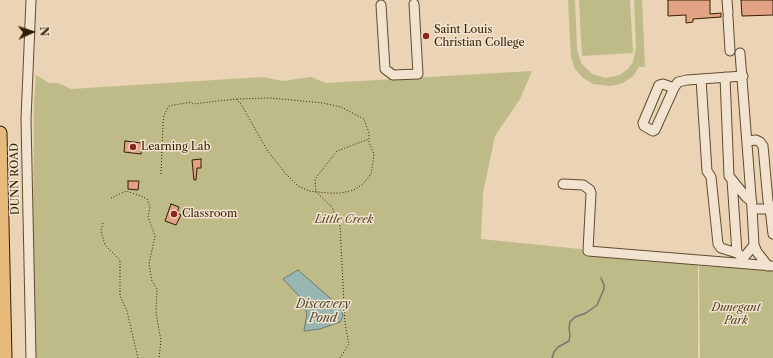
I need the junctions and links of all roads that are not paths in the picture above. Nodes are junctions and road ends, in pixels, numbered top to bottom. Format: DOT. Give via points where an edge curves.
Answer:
graph roads {
  1 [pos="31,0"];
  2 [pos="727,0"];
  3 [pos="414,4"];
  4 [pos="381,5"];
  5 [pos="730,51"];
  6 [pos="740,53"];
  7 [pos="743,76"];
  8 [pos="725,77"];
  9 [pos="701,79"];
  10 [pos="674,88"];
  11 [pos="0,133"];
  12 [pos="747,141"];
  13 [pos="770,173"];
  14 [pos="712,177"];
  15 [pos="730,178"];
  16 [pos="562,184"];
  17 [pos="752,206"];
  18 [pos="770,208"];
  19 [pos="773,234"];
  20 [pos="754,244"];
  21 [pos="740,258"];
  22 [pos="770,266"];
  23 [pos="5,358"];
  24 [pos="31,358"];
  1 -- 24 [label="street, DUNN ROAD" via="26,119"];
  2 -- 5 [label="street"];
  3 -- 4 [label="street" via="418,74 393,75 385,69"];
  6 -- 7 [label="street"];
  7 -- 8 [label="street"];
  7 -- 12 [label="street"];
  8 -- 9 [label="street"];
  8 -- 15 [label="street"];
  9 -- 10 [label="street" via="678,82"];
  9 -- 14 [label="street" via="707,171"];
  10 -- 10 [label="street" via="655,130 644,126 642,123 659,85"];
  11 -- 23 [label="highway"];
  12 -- 13 [label="street" via="756,140 764,146"];
  12 -- 17 [label="street"];
  13 -- 18 [label="street"];
  14 -- 15 [label="street"];
  14 -- 21 [label="street" via="718,244"];
  15 -- 17 [label="street"];
  15 -- 21 [label="street"];
  16 -- 21 [label="street" via="583,185 590,190 588,251"];
  17 -- 18 [label="street"];
  17 -- 20 [label="street"];
  18 -- 19 [label="street"];
  20 -- 21 [label="street"];
  20 -- 22 [label="street" via="757,252"];
  21 -- 22 [label="street"];
}
